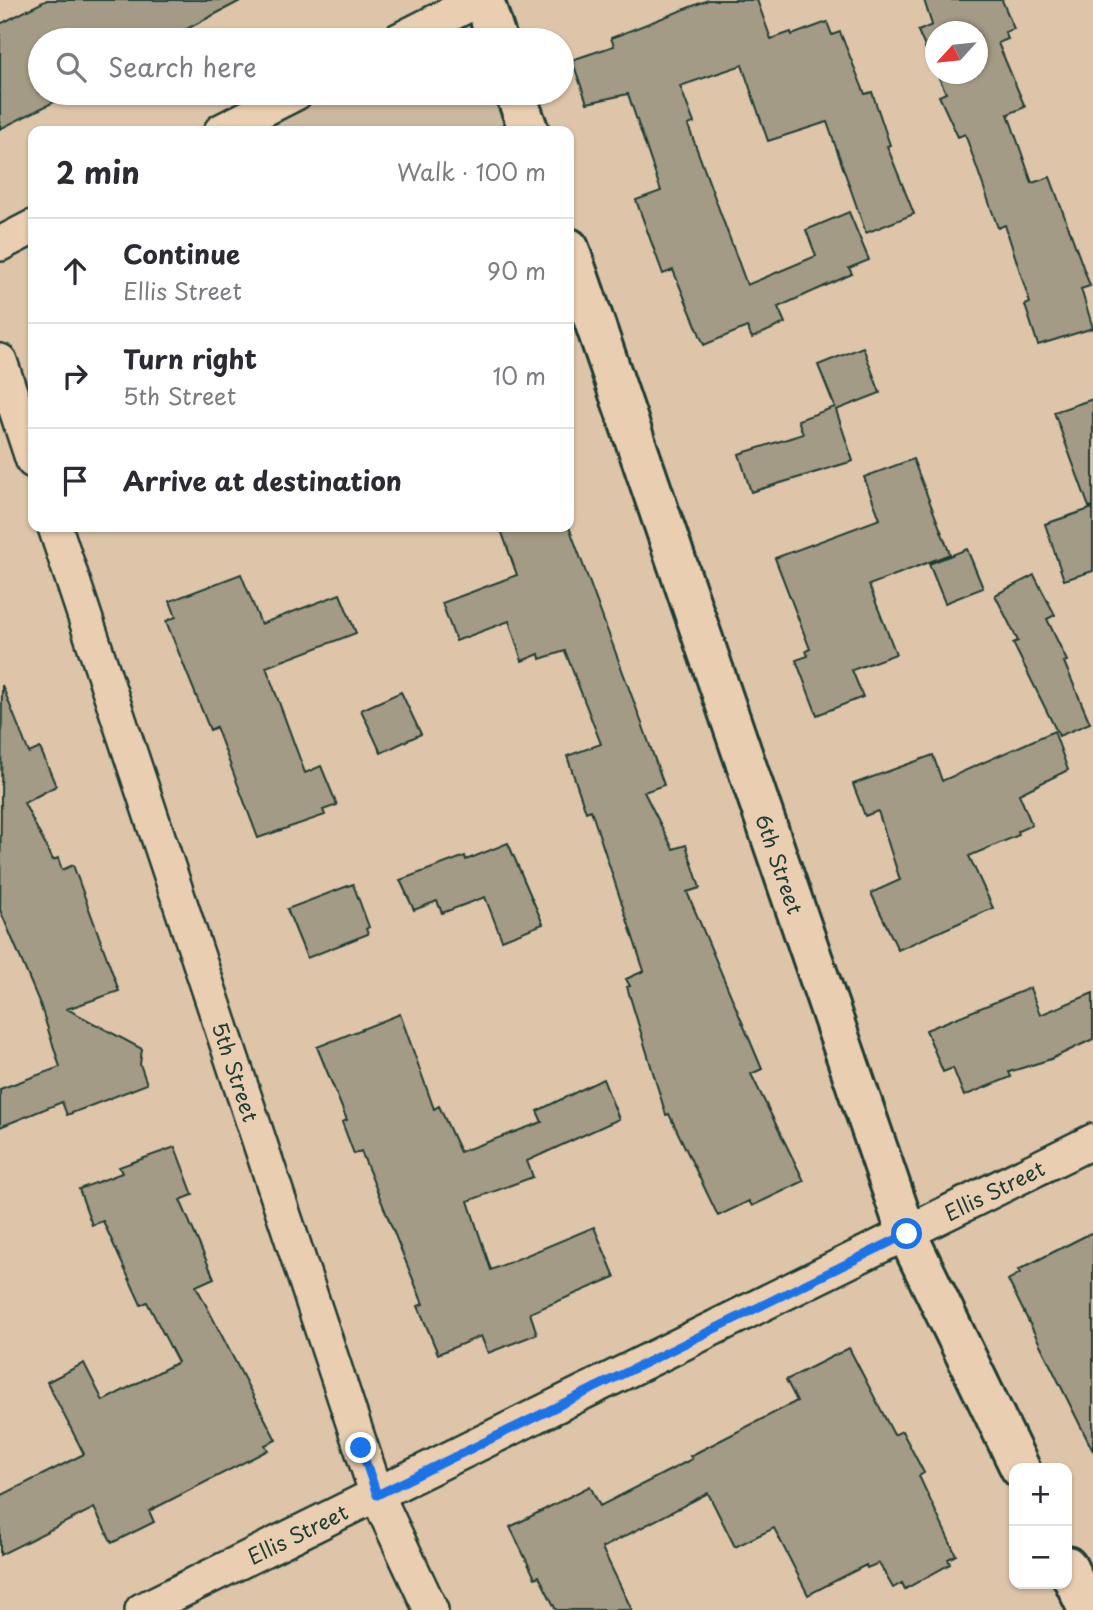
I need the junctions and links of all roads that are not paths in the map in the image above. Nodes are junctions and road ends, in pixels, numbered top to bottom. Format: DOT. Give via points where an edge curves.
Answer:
graph roads {
  1 [pos="481,0"];
  2 [pos="424,28"];
  3 [pos="493,28"];
  4 [pos="272,105"];
  5 [pos="519,105"];
  6 [pos="231,126"];
  7 [pos="527,126"];
  8 [pos="28,230"];
  9 [pos="0,244"];
  10 [pos="574,263"];
  11 [pos="0,361"];
  12 [pos="28,446"];
  13 [pos="57,532"];
  14 [pos="1093,1141"];
  15 [pos="907,1234"];
  16 [pos="1018,1463"];
  17 [pos="377,1495"];
  18 [pos="1072,1576"];
  19 [pos="142,1610"];
  20 [pos="432,1610"];
  21 [pos="1088,1610"];
  1 -- 2 [label="street"];
  1 -- 3 [label="main road"];
  4 -- 6 [label="street"];
  5 -- 7 [label="main road"];
  8 -- 9 [label="street"];
  10 -- 15 [label="main road, 6th Street"];
  11 -- 12 [label="street"];
  13 -- 17 [label="street, 5th Street"];
  14 -- 15 [label="street, Ellis Street"];
  15 -- 16 [label="main road, 6th Street"];
  15 -- 17 [label="street, Ellis Street"];
  17 -- 19 [label="street, Ellis Street"];
  17 -- 20 [label="street, 5th Street"];
  18 -- 21 [label="main road"];
}
